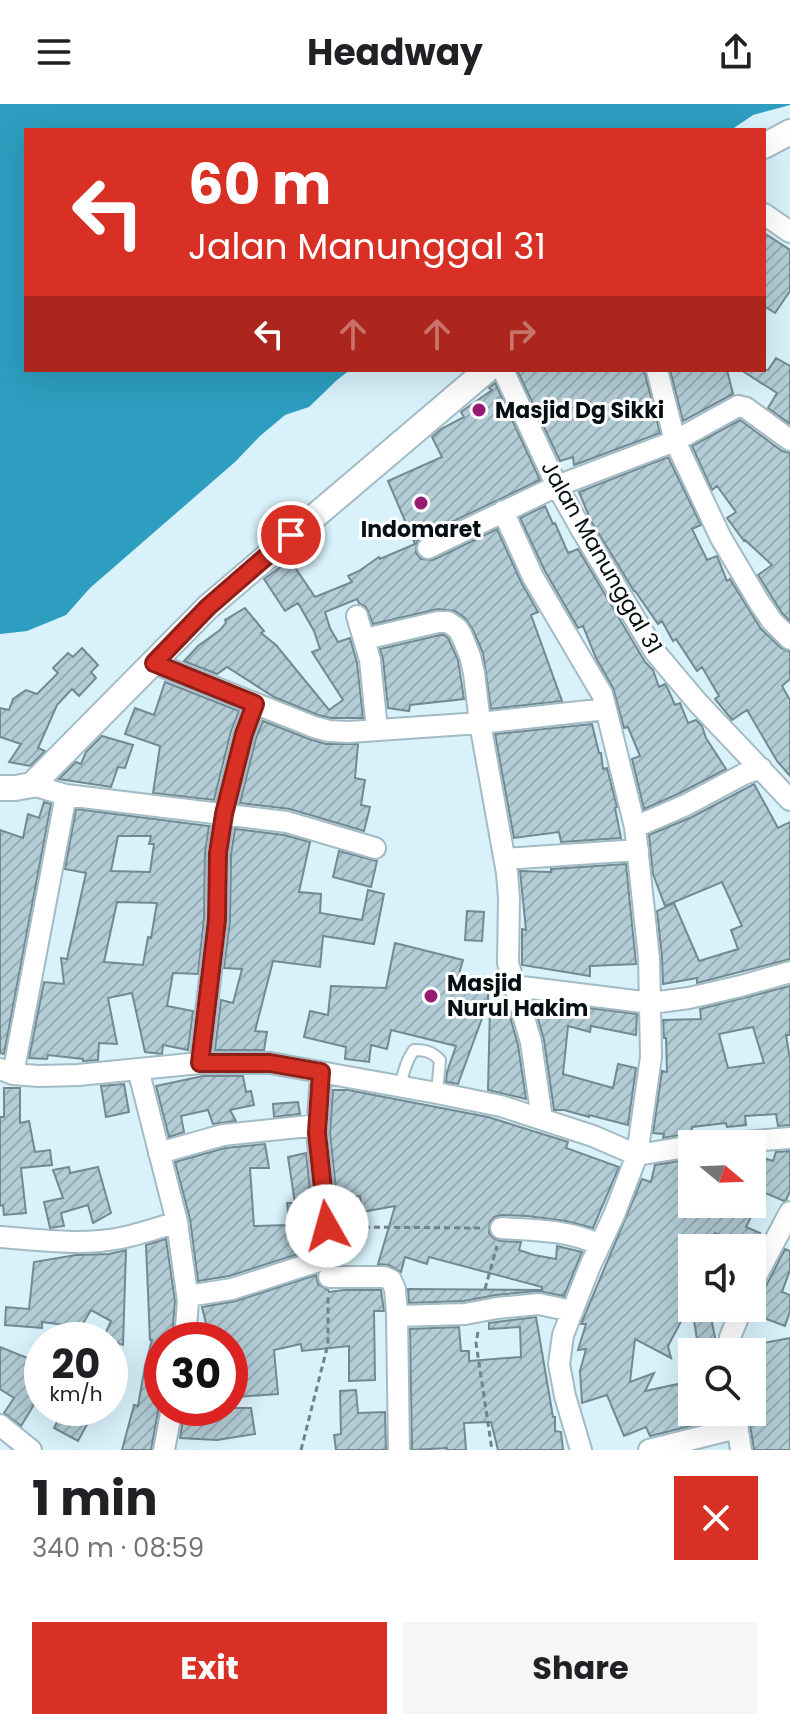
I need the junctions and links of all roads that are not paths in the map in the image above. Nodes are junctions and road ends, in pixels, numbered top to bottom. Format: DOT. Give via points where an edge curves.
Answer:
graph roads {
  1 [pos="790,132"];
  2 [pos="766,145"];
  3 [pos="766,215"];
  4 [pos="790,232"];
  5 [pos="485,372"];
  6 [pos="504,372"];
  7 [pos="658,372"];
  8 [pos="790,440"];
  9 [pos="675,441"];
  10 [pos="557,486"];
  11 [pos="503,511"];
  12 [pos="428,548"];
  13 [pos="357,616"];
  14 [pos="365,639"];
  15 [pos="790,639"];
  16 [pos="154,663"];
  17 [pos="255,704"];
  18 [pos="606,709"];
  19 [pos="480,723"];
  20 [pos="377,730"];
  21 [pos="761,768"];
  22 [pos="32,785"];
  23 [pos="0,788"];
  24 [pos="66,795"];
  25 [pos="790,800"];
  26 [pos="224,814"];
  27 [pos="635,827"];
  28 [pos="375,848"];
  29 [pos="638,850"];
  30 [pos="505,859"];
  31 [pos="790,972"];
  32 [pos="514,986"];
  33 [pos="651,1003"];
  34 [pos="200,1063"];
  35 [pos="138,1069"];
  36 [pos="6,1071"];
  37 [pos="321,1072"];
  38 [pos="400,1087"];
  39 [pos="437,1093"];
  40 [pos="542,1119"];
  41 [pos="318,1125"];
  42 [pos="790,1138"];
  43 [pos="766,1140"];
  44 [pos="678,1148"];
  45 [pos="159,1153"];
  46 [pos="637,1155"];
  47 [pos="790,1212"];
  48 [pos="177,1222"];
  49 [pos="327,1226"];
  50 [pos="501,1228"];
  51 [pos="0,1237"];
  52 [pos="599,1245"];
  53 [pos="766,1257"];
  54 [pos="188,1296"];
  55 [pos="572,1311"];
  56 [pos="397,1314"];
  57 [pos="188,1322"];
  58 [pos="0,1425"];
  59 [pos="169,1426"];
  60 [pos="719,1426"];
  61 [pos="737,1426"];
  62 [pos="31,1450"];
  63 [pos="164,1450"];
  64 [pos="399,1450"];
  65 [pos="581,1450"];
  66 [pos="649,1450"];
  67 [pos="741,1450"];
  1 -- 2 [label="street"];
  3 -- 4 [label="street"];
  5 -- 16 [label="street" via="208,607"];
  6 -- 10 [label="street, Jalan Manunggal 31"];
  7 -- 9 [label="street"];
  8 -- 9 [label="street" via="738,406"];
  9 -- 10 [label="street"];
  9 -- 15 [label="street" via="740,571"];
  10 -- 11 [label="street"];
  10 -- 21 [label="street, Jalan Manunggal 31" via="655,652"];
  11 -- 12 [label="street"];
  11 -- 18 [label="street"];
  13 -- 14 [label="street"];
  14 -- 19 [label="street" via="438,622 454,626 470,656"];
  14 -- 20 [label="street"];
  16 -- 17 [label="street"];
  16 -- 22 [label="street"];
  17 -- 20 [label="street" via="329,731"];
  17 -- 26 [label="street"];
  18 -- 19 [label="street"];
  18 -- 27 [label="street"];
  19 -- 20 [label="street"];
  19 -- 30 [label="street"];
  21 -- 25 [label="street, Jalan Manunggal 31"];
  21 -- 27 [label="street"];
  22 -- 23 [label="street"];
  22 -- 24 [label="street"];
  24 -- 26 [label="street"];
  24 -- 36 [label="street"];
  26 -- 28 [label="street" via="287,822"];
  26 -- 34 [label="street"];
  27 -- 29 [label="street"];
  29 -- 30 [label="street"];
  29 -- 33 [label="street"];
  30 -- 32 [label="street" via="508,963"];
  31 -- 33 [label="street"];
  32 -- 33 [label="street"];
  32 -- 40 [label="street" via="534,1055"];
  33 -- 46 [label="street" via="651,1057"];
  34 -- 35 [label="street"];
  34 -- 37 [label="street" via="270,1063"];
  35 -- 36 [label="street" via="65,1076"];
  35 -- 45 [label="street"];
  37 -- 38 [label="street"];
  37 -- 41 [label="street"];
  38 -- 39 [label="street"];
  38 -- 39 [label="lane" via="410,1055 424,1050 440,1060"];
  39 -- 40 [label="street"];
  40 -- 46 [label="street"];
  41 -- 45 [label="street" via="223,1135"];
  41 -- 49 [label="street"];
  42 -- 43 [label="street"];
  44 -- 46 [label="street"];
  45 -- 48 [label="street"];
  46 -- 52 [label="street"];
  47 -- 53 [label="street"];
  48 -- 51 [label="street" via="99,1241"];
  48 -- 54 [label="street"];
  50 -- 52 [label="street" via="564,1234"];
  52 -- 55 [label="street"];
  54 -- 56 [label="street" via="328,1268 390,1279"];
  54 -- 57 [label="street"];
  55 -- 56 [label="street" via="539,1304 465,1314"];
  55 -- 65 [label="street" via="559,1364"];
  56 -- 64 [label="street"];
  58 -- 62 [label="street"];
  59 -- 63 [label="street"];
  60 -- 66 [label="street"];
  61 -- 67 [label="street"];
}
